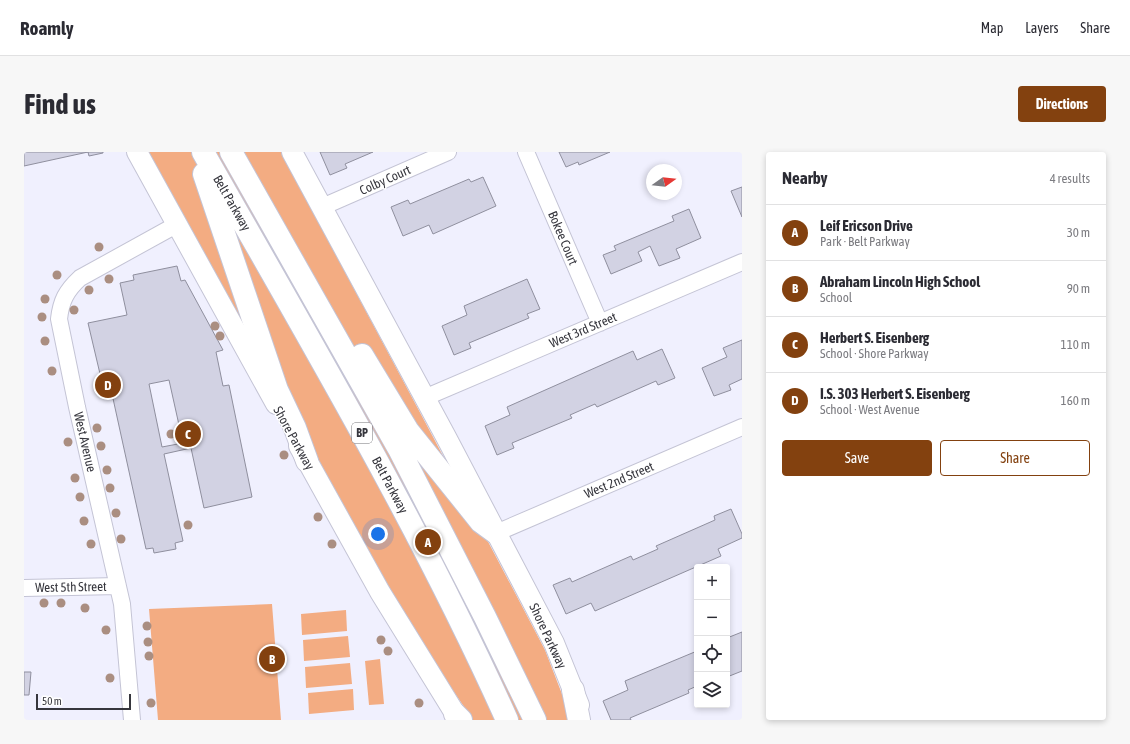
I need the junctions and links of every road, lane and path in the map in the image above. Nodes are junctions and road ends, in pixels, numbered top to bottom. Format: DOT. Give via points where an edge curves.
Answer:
graph roads {
  1 [pos="137,152"];
  2 [pos="196,152"];
  3 [pos="203,152"];
  4 [pos="231,152"];
  5 [pos="292,152"];
  6 [pos="448,152"];
  7 [pos="526,152"];
  8 [pos="322,207"];
  9 [pos="176,225"];
  10 [pos="742,262"];
  11 [pos="308,288"];
  12 [pos="600,323"];
  13 [pos="424,398"];
  14 [pos="742,427"];
  15 [pos="307,461"];
  16 [pos="496,533"];
  17 [pos="118,586"];
  18 [pos="24,588"];
  19 [pos="572,690"];
  20 [pos="458,718"];
  21 [pos="132,720"];
  22 [pos="507,720"];
  23 [pos="535,720"];
  24 [pos="578,720"];
  25 [pos="586,720"];
  1 -- 9 [label="main road, Shore Parkway"];
  2 -- 15 [label="highway" via="277,390"];
  3 -- 22 [label="highway, Belt Parkway / BP" via="381,468 432,564"];
  4 -- 11 [label="highway, Belt Parkway / BP"];
  5 -- 8 [label="main road, Shore Parkway"];
  6 -- 8 [label="street, Colby Court"];
  7 -- 12 [label="street, Bokee Court"];
  8 -- 13 [label="main road, Shore Parkway"];
  9 -- 15 [label="main road, Shore Parkway"];
  9 -- 17 [label="street, West Avenue" via="80,278 65,294 61,306 61,329"];
  10 -- 12 [label="street, West 3rd Street"];
  11 -- 16 [label="highway" via="350,335 408,431 481,522"];
  11 -- 23 [label="highway, Belt Parkway / BP" via="399,449"];
  12 -- 13 [label="street, West 3rd Street"];
  13 -- 16 [label="main road, Shore Parkway"];
  14 -- 16 [label="street, West 2nd Street"];
  15 -- 20 [label="main road, Shore Parkway" via="380,592"];
  16 -- 19 [label="main road, Shore Parkway" via="554,643"];
  17 -- 18 [label="street, West 5th Street"];
  17 -- 21 [label="street, West Avenue" via="122,604"];
  19 -- 24 [label="highway"];
  19 -- 25 [label="main road, Shore Parkway"];
}
